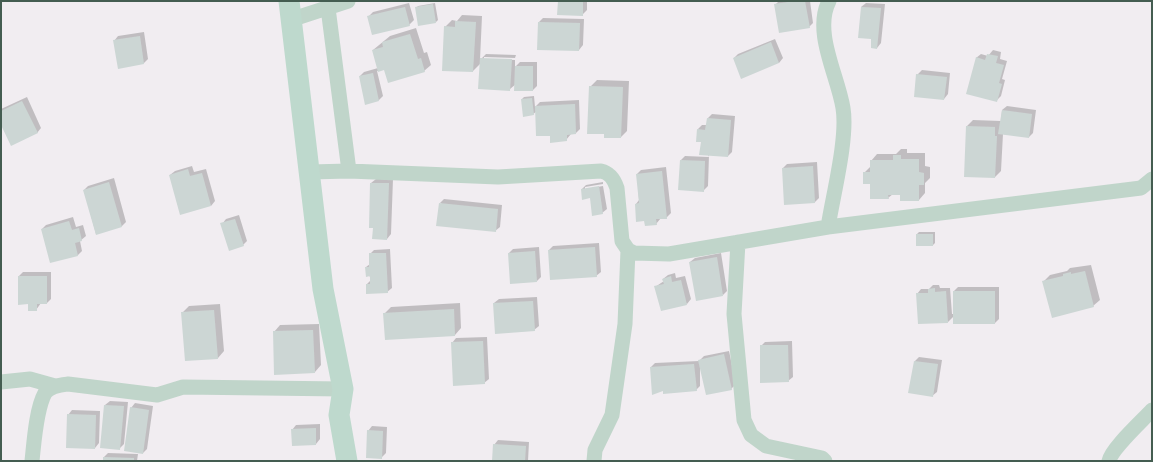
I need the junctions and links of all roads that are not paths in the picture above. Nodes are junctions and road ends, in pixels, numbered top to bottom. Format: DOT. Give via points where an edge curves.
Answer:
graph roads {
  1 [pos="348,1"];
  2 [pos="829,1"];
  3 [pos="328,8"];
  4 [pos="291,10"];
  5 [pos="349,171"];
  6 [pos="310,172"];
  7 [pos="1152,179"];
  8 [pos="828,227"];
  9 [pos="738,242"];
  10 [pos="628,250"];
  11 [pos="1,382"];
  12 [pos="55,386"];
  13 [pos="343,389"];
  14 [pos="1152,410"];
  15 [pos="32,461"];
  16 [pos="347,461"];
  17 [pos="594,461"];
  18 [pos="825,461"];
  19 [pos="1109,461"];
  1 -- 3 [label="street"];
  2 -- 8 [label="street" via="824,29 843,109 842,139"];
  3 -- 4 [label="street"];
  3 -- 5 [label="street"];
  4 -- 6 [label="street"];
  5 -- 6 [label="street"];
  5 -- 10 [label="street" via="498,177 607,172 617,188 622,241"];
  6 -- 13 [label="street" via="323,289"];
  7 -- 8 [label="street" via="1141,188"];
  8 -- 9 [label="street"];
  9 -- 10 [label="street" via="669,254 634,253"];
  9 -- 18 [label="street" via="734,314 744,420 751,435 766,446 822,458"];
  10 -- 17 [label="street" via="625,324 612,415 595,450"];
  11 -- 12 [label="street" via="30,379"];
  12 -- 13 [label="street" via="68,384 158,394 183,387"];
  12 -- 15 [label="street" via="46,393 42,403 36,424"];
  13 -- 16 [label="street" via="339,415"];
  14 -- 19 [label="street" via="1122,442"];
}
